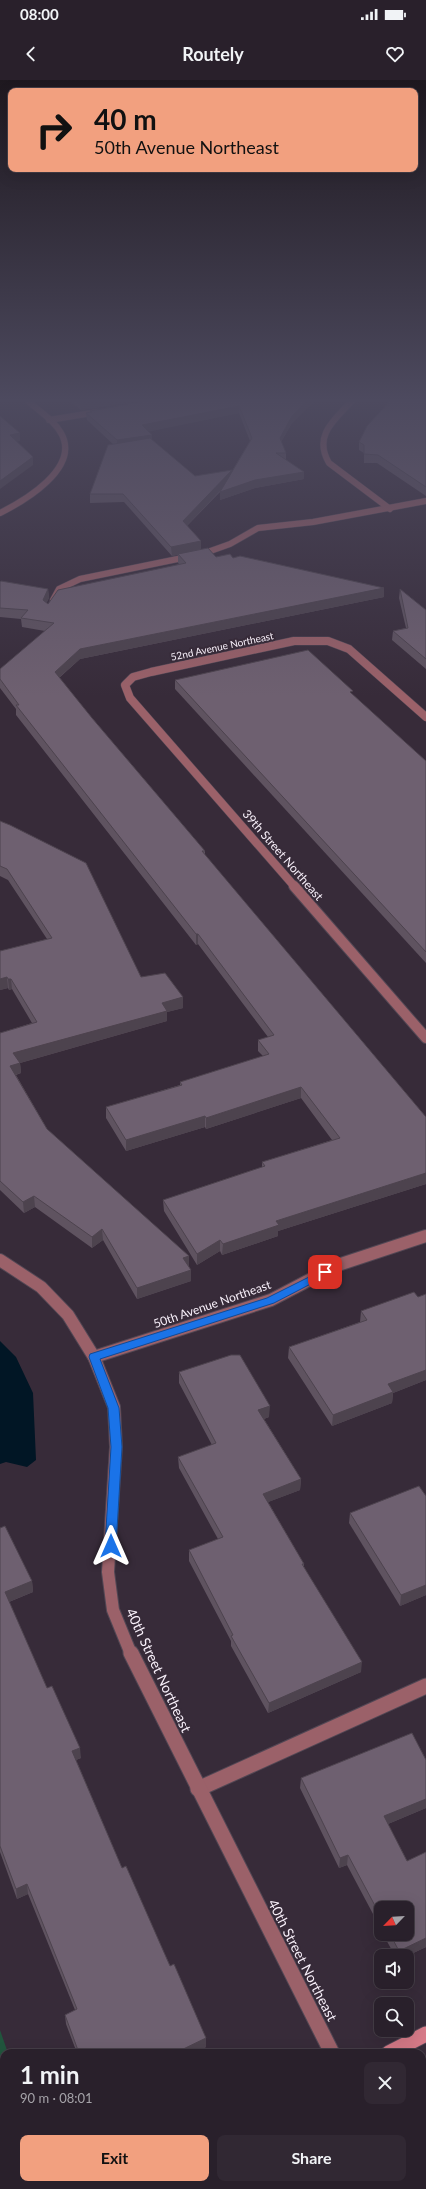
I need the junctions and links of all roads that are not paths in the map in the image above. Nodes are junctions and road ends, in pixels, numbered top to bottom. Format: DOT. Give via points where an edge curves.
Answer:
graph roads {
  1 [pos="22,499"];
  2 [pos="377,499"];
  3 [pos="426,501"];
  4 [pos="390,509"];
  5 [pos="0,513"];
  6 [pos="48,609"];
  7 [pos="125,685"];
  8 [pos="426,717"];
  9 [pos="426,1038"];
  10 [pos="426,1236"];
  11 [pos="0,1260"];
  12 [pos="94,1357"];
  13 [pos="426,1686"];
  14 [pos="198,1789"];
  15 [pos="426,2034"];
  16 [pos="330,2049"];
  17 [pos="397,2049"];
  1 -- 5 [label="street"];
  2 -- 4 [label="street"];
  3 -- 4 [label="street"];
  4 -- 6 [label="street" via="258,528 230,544 202,554 80,580 60,589"];
  7 -- 8 [label="street, 52nd Avenue Northeast" via="134,677 151,672 276,644 307,640 328,641 349,649"];
  7 -- 9 [label="street, 39th Street Northeast" via="130,698"];
  10 -- 12 [label="street, 50th Avenue Northeast" via="338,1265 271,1300"];
  11 -- 12 [label="street, 40th Street Northeast" via="41,1287 68,1315"];
  12 -- 14 [label="street, 40th Street Northeast" via="114,1408 116,1447 108,1572 113,1610 134,1660"];
  13 -- 14 [label="street"];
  14 -- 16 [label="street, 40th Street Northeast"];
  15 -- 17 [label="main road"];
}
